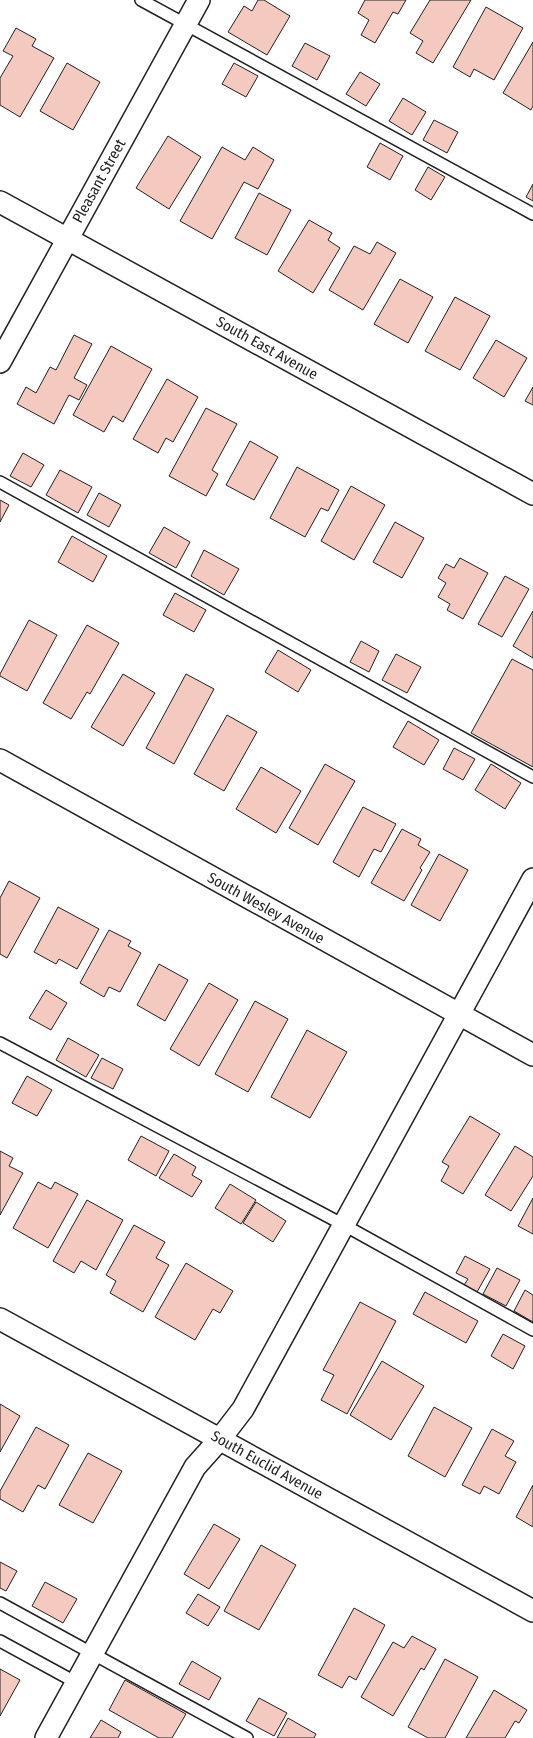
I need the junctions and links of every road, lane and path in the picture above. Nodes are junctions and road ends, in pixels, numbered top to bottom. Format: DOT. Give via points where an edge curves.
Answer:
graph roads {
  1 [pos="141,0"];
  2 [pos="199,0"];
  3 [pos="185,24"];
  4 [pos="0,202"];
  5 [pos="533,214"];
  6 [pos="68,239"];
  7 [pos="0,362"];
  8 [pos="0,482"];
  9 [pos="533,494"];
  10 [pos="0,760"];
  11 [pos="533,777"];
  12 [pos="533,879"];
  13 [pos="459,1014"];
  14 [pos="0,1043"];
  15 [pos="533,1055"];
  16 [pos="344,1225"];
  17 [pos="0,1319"];
  18 [pos="533,1330"];
  19 [pos="220,1439"];
  20 [pos="0,1604"];
  21 [pos="533,1611"];
  22 [pos="0,1641"];
  23 [pos="93,1654"];
  24 [pos="77,1683"];
  25 [pos="46,1738"];
  26 [pos="248,1738"];
  1 -- 3 [label="lane"];
  2 -- 3 [label="street, Pleasant Street"];
  3 -- 5 [label="lane"];
  3 -- 6 [label="street, Pleasant Street"];
  4 -- 6 [label="street, South East Avenue"];
  6 -- 7 [label="street, Pleasant Street"];
  6 -- 9 [label="street, South East Avenue"];
  8 -- 11 [label="lane"];
  10 -- 13 [label="street, South Wesley Avenue"];
  12 -- 13 [label="street"];
  13 -- 15 [label="street, South Wesley Avenue"];
  13 -- 16 [label="street"];
  14 -- 16 [label="lane"];
  16 -- 18 [label="lane"];
  16 -- 19 [label="street" via="243,1409"];
  17 -- 19 [label="street, South Euclid Avenue"];
  19 -- 21 [label="street, South Euclid Avenue"];
  19 -- 23 [label="street" via="195,1467"];
  20 -- 23 [label="lane"];
  22 -- 24 [label="lane"];
  23 -- 24 [label="street"];
  23 -- 26 [label="lane"];
  24 -- 25 [label="street"];
}
